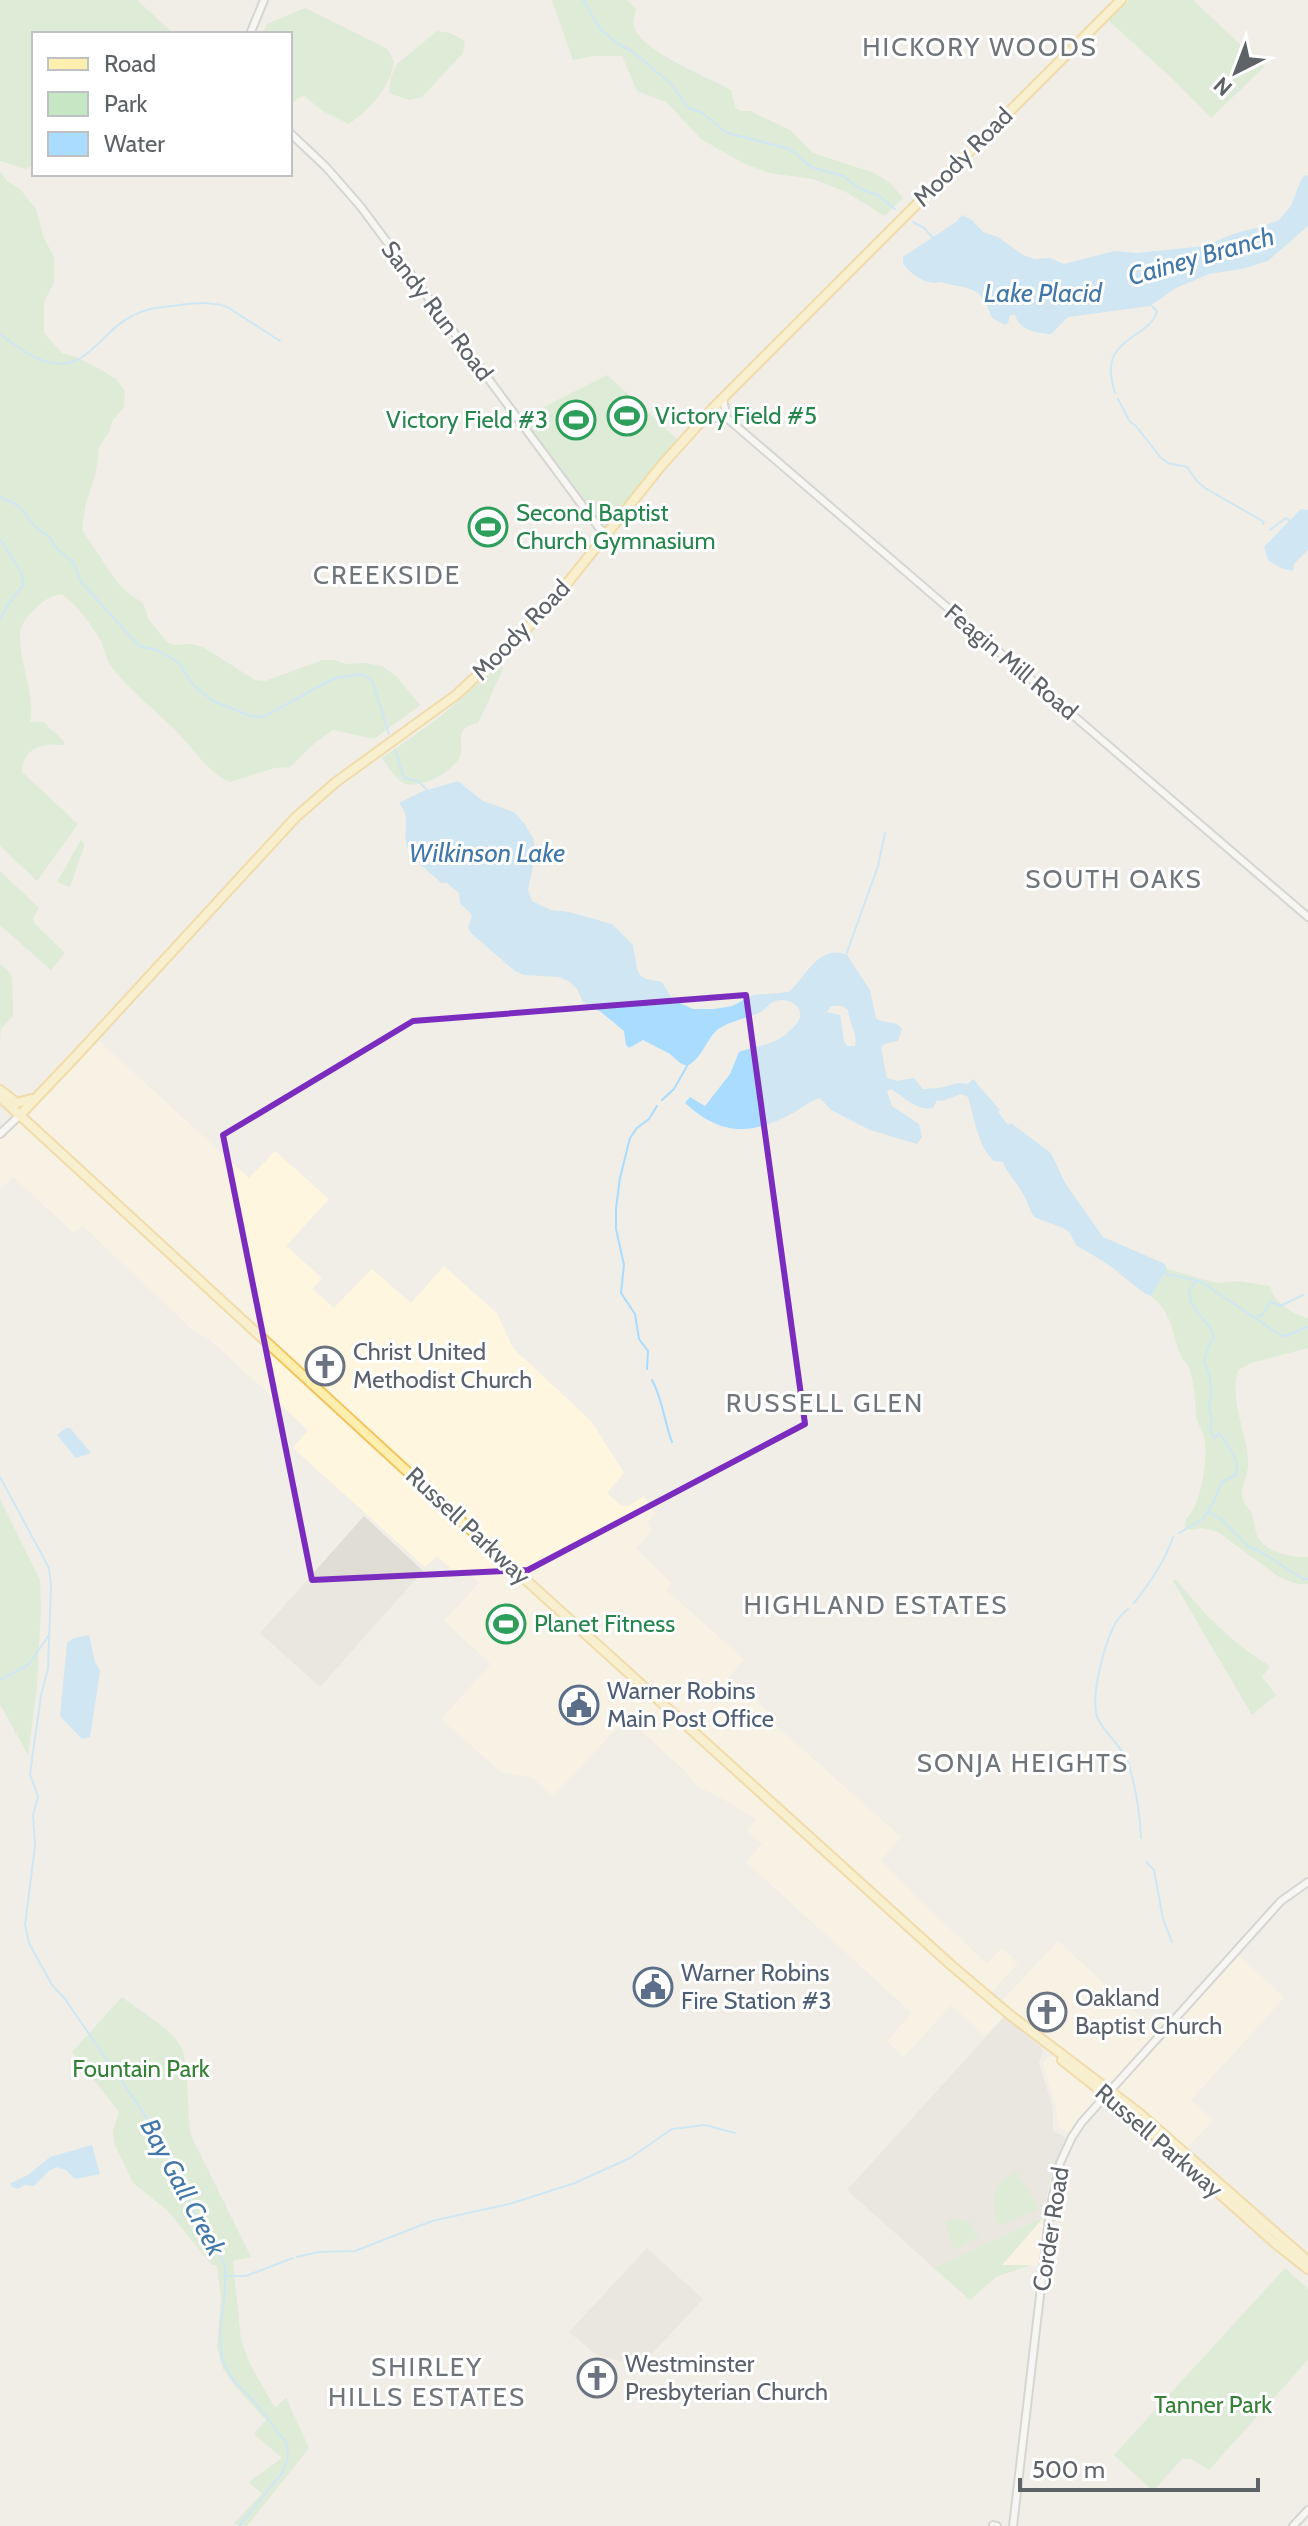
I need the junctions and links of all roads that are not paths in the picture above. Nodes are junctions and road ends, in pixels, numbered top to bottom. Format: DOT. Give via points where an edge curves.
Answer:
graph roads {
  1 [pos="264,0"];
  2 [pos="1121,0"];
  3 [pos="251,32"];
  4 [pos="292,135"];
  5 [pos="723,398"];
  6 [pos="714,407"];
  7 [pos="727,419"];
  8 [pos="700,422"];
  9 [pos="606,533"];
  10 [pos="1308,917"];
  11 [pos="0,1090"];
  12 [pos="0,1097"];
  13 [pos="35,1097"];
  14 [pos="20,1115"];
  15 [pos="0,1134"];
  16 [pos="1308,1882"];
  17 [pos="1074,2072"];
  18 [pos="1108,2092"];
  19 [pos="1090,2112"];
  20 [pos="1308,2261"];
  21 [pos="1308,2269"];
  22 [pos="1308,2510"];
  23 [pos="1010,2526"];
  24 [pos="1293,2526"];
  1 -- 3 [label="street"];
  2 -- 5 [label="main road, Moody Road"];
  4 -- 9 [label="street, Sandy Run Road" via="356,201"];
  5 -- 6 [label="main road, Moody Road"];
  5 -- 7 [label="street"];
  6 -- 7 [label="street, Feagin Mill Road"];
  6 -- 8 [label="main road, Moody Road"];
  7 -- 8 [label="street"];
  7 -- 10 [label="street, Feagin Mill Road"];
  8 -- 9 [label="main road, Moody Road"];
  9 -- 13 [label="main road, Moody Road" via="548,607 494,661 296,817"];
  11 -- 13 [label="main road" via="17,1103"];
  12 -- 14 [label="main road, Russell Parkway"];
  13 -- 14 [label="main road, Moody Road"];
  14 -- 15 [label="street, Moody Road"];
  14 -- 18 [label="main road, Russell Parkway" via="951,1965 1023,2029"];
  16 -- 18 [label="street, Corder Road" via="1281,1901"];
  17 -- 19 [label="street" via="1096,2091 1098,2099"];
  18 -- 19 [label="street, Corder Road"];
  18 -- 20 [label="main road, Russell Parkway"];
  18 -- 21 [label="main road, Russell Parkway"];
  19 -- 23 [label="street, Corder Road" via="1065,2150 1053,2191"];
  22 -- 24 [label="street"];
}
